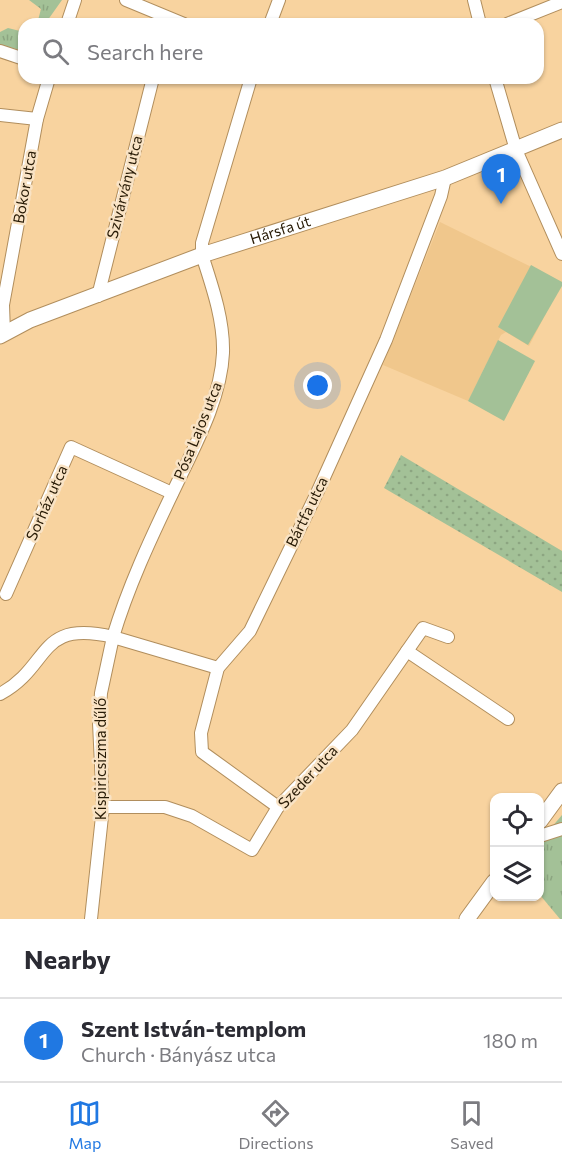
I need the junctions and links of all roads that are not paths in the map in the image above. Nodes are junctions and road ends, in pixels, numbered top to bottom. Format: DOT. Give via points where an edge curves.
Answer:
graph roads {
  1 [pos="75,0"];
  2 [pos="126,0"];
  3 [pos="279,0"];
  4 [pos="474,0"];
  5 [pos="562,2"];
  6 [pos="69,18"];
  7 [pos="162,18"];
  8 [pos="272,18"];
  9 [pos="478,18"];
  10 [pos="522,18"];
  11 [pos="0,51"];
  12 [pos="18,57"];
  13 [pos="47,84"];
  14 [pos="151,84"];
  15 [pos="249,84"];
  16 [pos="497,84"];
  17 [pos="0,115"];
  18 [pos="37,119"];
  19 [pos="562,130"];
  20 [pos="516,150"];
  21 [pos="445,178"];
  22 [pos="562,254"];
  23 [pos="201,255"];
  24 [pos="98,296"];
  25 [pos="1,305"];
  26 [pos="2,335"];
  27 [pos="172,494"];
  28 [pos="6,594"];
  29 [pos="112,637"];
  30 [pos="448,637"];
  31 [pos="407,651"];
  32 [pos="218,668"];
  33 [pos="0,694"];
  34 [pos="508,718"];
  35 [pos="562,791"];
  36 [pos="103,807"];
  37 [pos="278,807"];
  38 [pos="544,816"];
  39 [pos="562,829"];
  40 [pos="544,835"];
  41 [pos="490,889"];
  42 [pos="92,919"];
  43 [pos="467,919"];
  1 -- 6 [label="street"];
  2 -- 7 [label="street"];
  3 -- 8 [label="street"];
  4 -- 9 [label="street"];
  5 -- 10 [label="street"];
  11 -- 12 [label="street"];
  13 -- 18 [label="street, Bokor utca"];
  14 -- 24 [label="street, Szivárvány utca"];
  15 -- 23 [label="street, Pósa Lajos utca"];
  16 -- 20 [label="street"];
  17 -- 18 [label="street"];
  18 -- 25 [label="street, Bokor utca"];
  19 -- 20 [label="street, Hársfa út"];
  20 -- 21 [label="street, Hársfa út"];
  20 -- 22 [label="street"];
  21 -- 23 [label="street, Hársfa út"];
  21 -- 32 [label="street, Bártfa utca" via="390,329 348,426 250,631"];
  23 -- 24 [label="street, Hársfa út"];
  23 -- 27 [label="street, Pósa Lajos utca" via="221,324 223,352 220,376 207,413"];
  24 -- 26 [label="street, Hársfa út" via="30,320"];
  25 -- 26 [label="street, Bokor utca"];
  27 -- 28 [label="street, Sorház utca" via="71,447"];
  27 -- 29 [label="street, Pósa Lajos utca" via="123,603"];
  29 -- 32 [label="street"];
  29 -- 33 [label="street" via="73,633 61,636 50,644 22,681"];
  29 -- 36 [label="street, Kispiricsizma dűlő" via="99,723"];
  30 -- 31 [label="street, Szeder utca" via="423,628"];
  31 -- 34 [label="street"];
  31 -- 37 [label="street, Szeder utca" via="352,730"];
  32 -- 37 [label="street, Bártfa utca" via="201,733 202,752"];
  35 -- 38 [label="street"];
  36 -- 37 [label="street, Szeder utca" via="165,807 192,816 252,850"];
  36 -- 42 [label="street, Kispiricsizma dűlő"];
  39 -- 40 [label="street"];
  41 -- 43 [label="street"];
}
